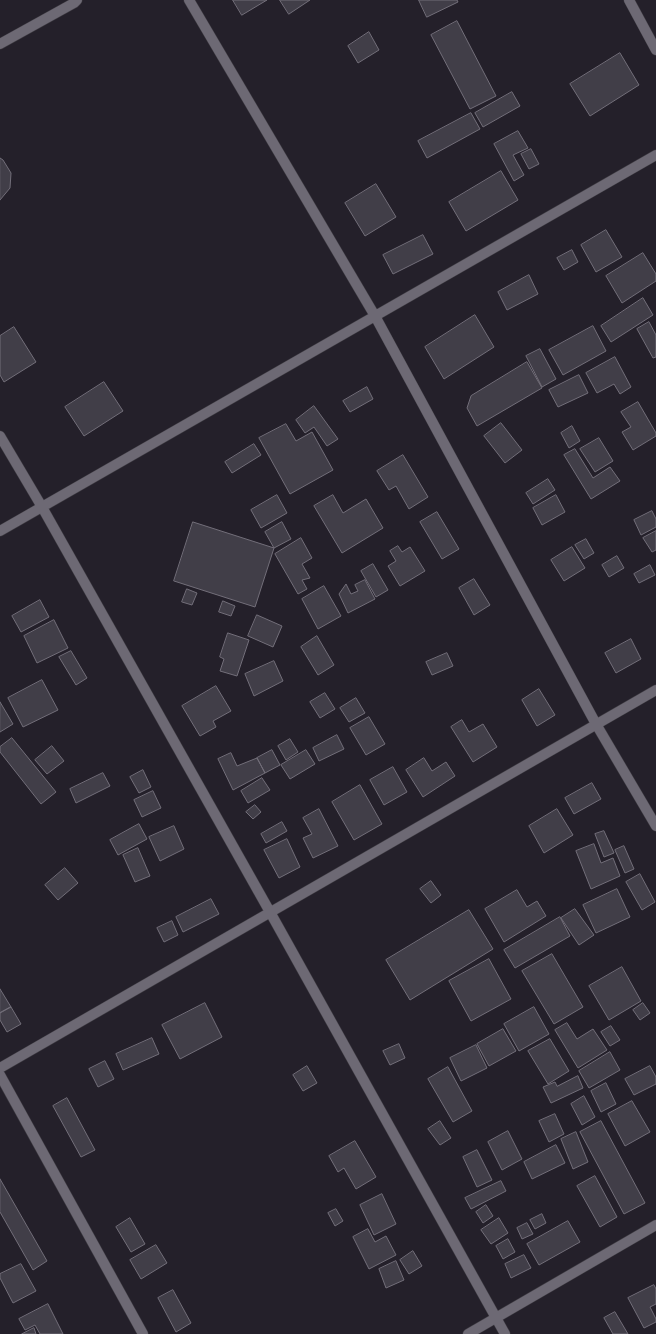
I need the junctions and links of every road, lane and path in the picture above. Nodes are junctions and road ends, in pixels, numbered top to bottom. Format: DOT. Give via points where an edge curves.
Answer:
graph roads {
  1 [pos="77,0"];
  2 [pos="189,0"];
  3 [pos="629,0"];
  4 [pos="0,44"];
  5 [pos="656,50"];
  6 [pos="656,155"];
  7 [pos="375,316"];
  8 [pos="0,436"];
  9 [pos="42,507"];
  10 [pos="0,531"];
  11 [pos="656,690"];
  12 [pos="596,724"];
  13 [pos="656,826"];
  14 [pos="270,912"];
  15 [pos="0,1068"];
  16 [pos="0,1075"];
  17 [pos="656,1225"];
  18 [pos="495,1318"];
  19 [pos="143,1334"];
  20 [pos="468,1334"];
  21 [pos="505,1334"];
  1 -- 4 [label="street"];
  2 -- 7 [label="street"];
  3 -- 5 [label="street"];
  6 -- 7 [label="street"];
  7 -- 9 [label="street"];
  7 -- 12 [label="street"];
  8 -- 9 [label="street"];
  9 -- 10 [label="street"];
  9 -- 14 [label="street"];
  11 -- 12 [label="street"];
  12 -- 13 [label="street"];
  12 -- 14 [label="street"];
  14 -- 15 [label="street"];
  14 -- 18 [label="street"];
  16 -- 19 [label="street"];
  17 -- 18 [label="street"];
  18 -- 20 [label="street"];
  18 -- 21 [label="street"];
}
